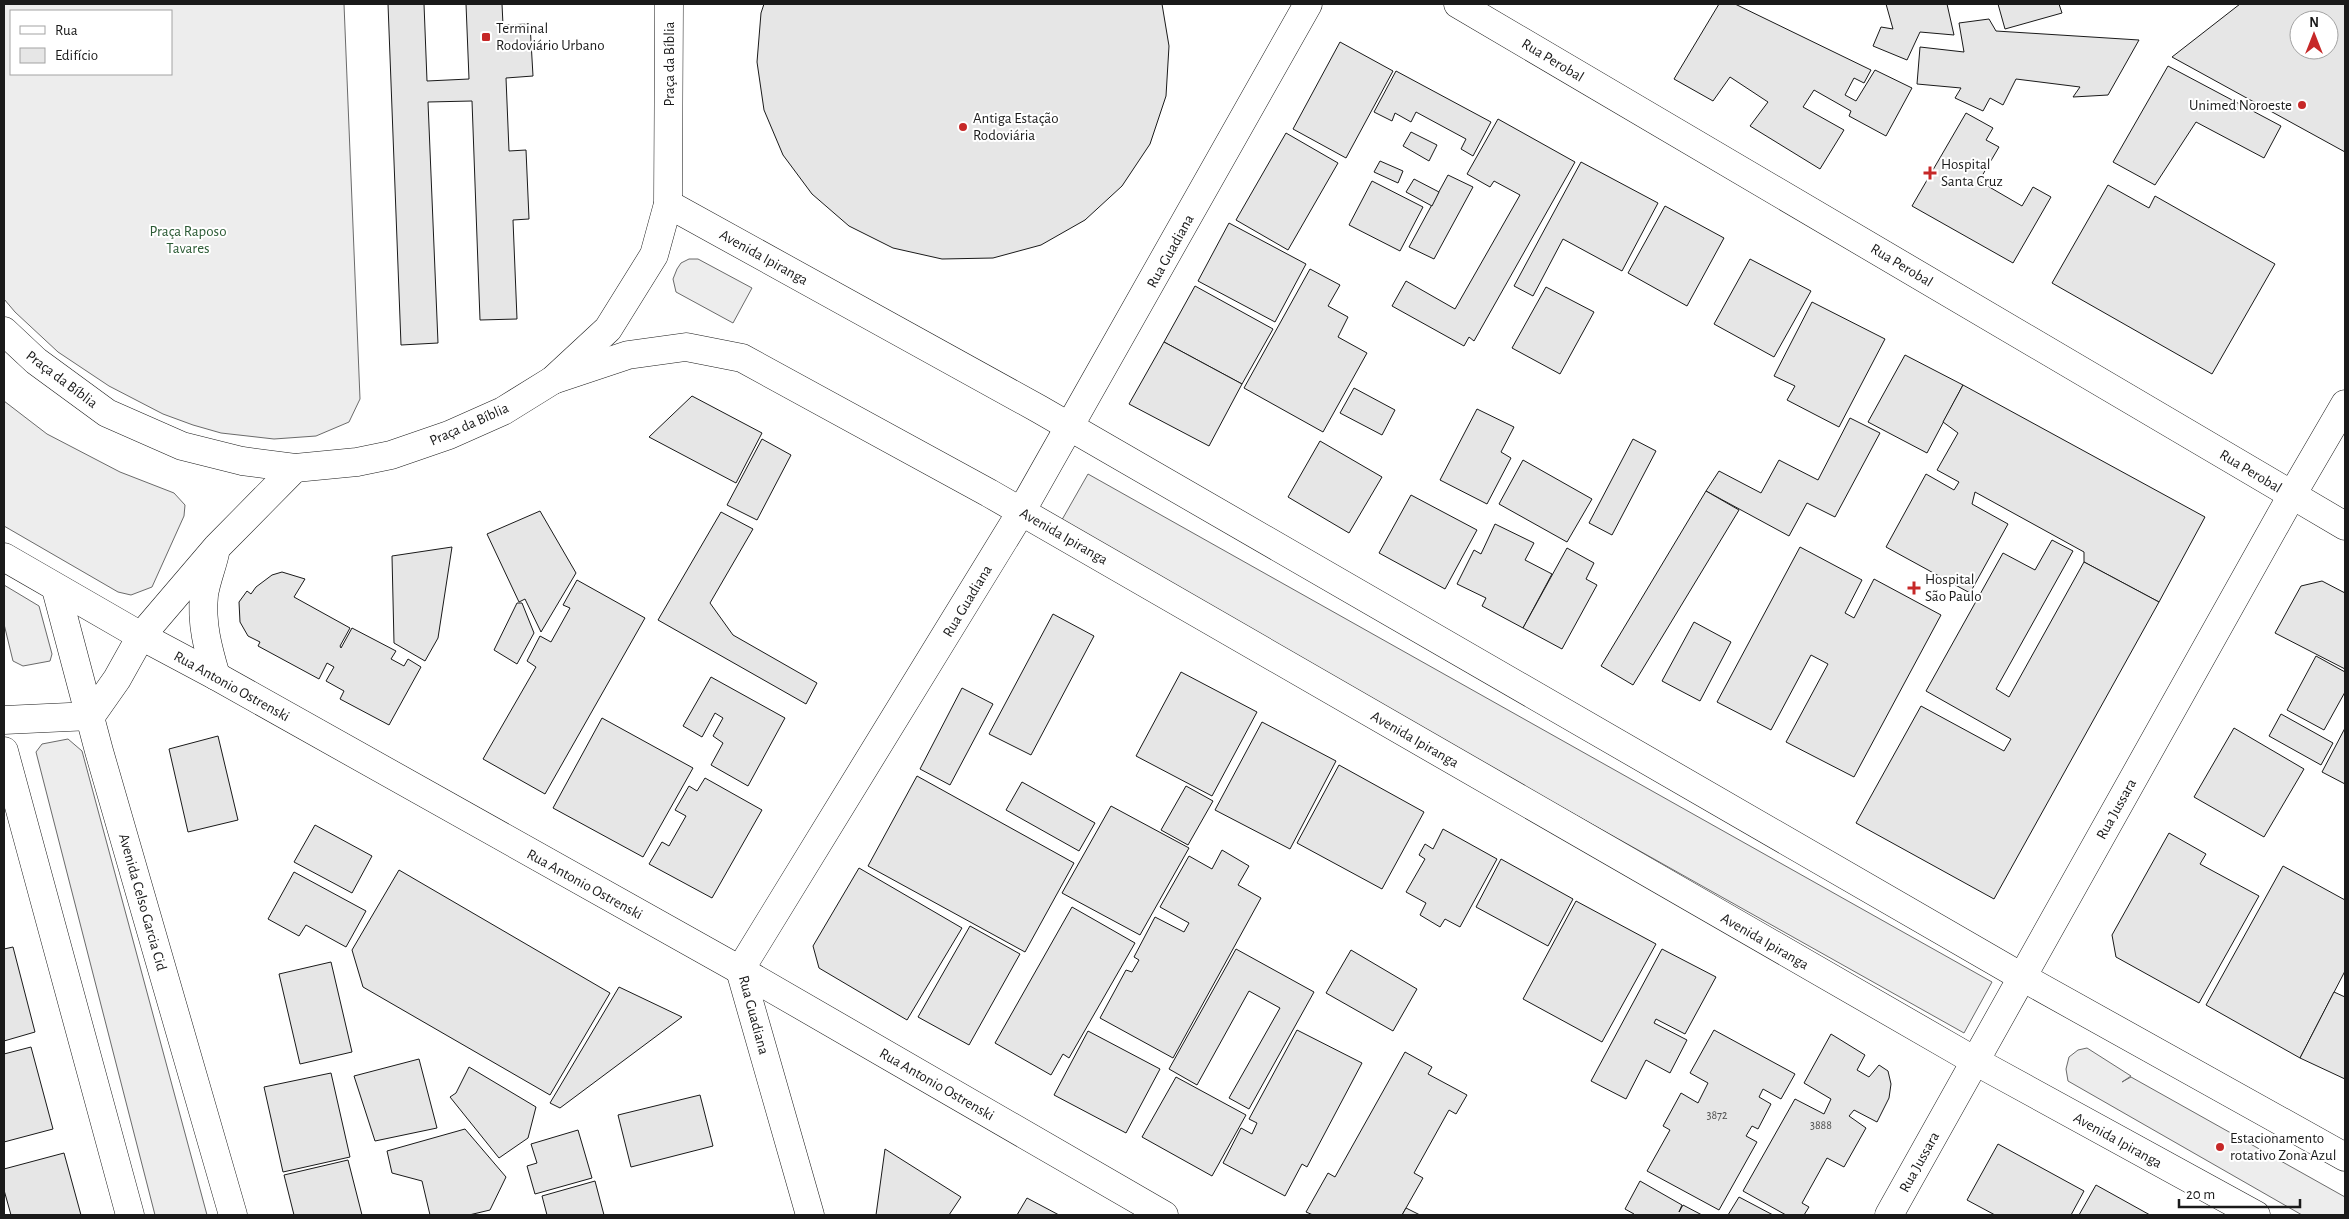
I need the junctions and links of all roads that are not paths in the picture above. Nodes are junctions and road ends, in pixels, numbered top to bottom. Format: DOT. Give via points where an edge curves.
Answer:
graph roads {
  1 [pos="669,4"];
  2 [pos="1308,4"];
  3 [pos="1458,4"];
  4 [pos="668,204"];
  5 [pos="4,331"];
  6 [pos="553,380"];
  7 [pos="2345,404"];
  8 [pos="1070,429"];
  9 [pos="295,468"];
  10 [pos="2292,495"];
  11 [pos="1021,512"];
  12 [pos="2345,526"];
  13 [pos="217,547"];
  14 [pos="4,557"];
  15 [pos="56,589"];
  16 [pos="141,636"];
  17 [pos="216,676"];
  18 [pos="91,716"];
  19 [pos="4,720"];
  20 [pos="4,751"];
  21 [pos="740,970"];
  22 [pos="2022,977"];
  23 [pos="1975,1061"];
  24 [pos="2345,1157"];
  25 [pos="130,1215"];
  26 [pos="233,1215"];
  27 [pos="810,1215"];
  28 [pos="1164,1215"];
  29 [pos="1889,1215"];
  30 [pos="2256,1215"];
  1 -- 4 [label="street, Praça da Bíblia"];
  2 -- 8 [label="street, Rua Guadiana"];
  3 -- 10 [label="street, Rua Perobal"];
  4 -- 6 [label="street, Praça da Bíblia" via="654,255 608,329"];
  4 -- 8 [label="street, Avenida Ipiranga"];
  5 -- 9 [label="street, Praça da Bíblia" via="36,362 107,413 182,446 242,461"];
  6 -- 9 [label="street, Praça da Bíblia" via="503,411 449,435 391,455"];
  6 -- 11 [label="street, Avenida Ipiranga" via="628,355 686,347 742,358"];
  7 -- 10 [label="street, Rua Jussara"];
  8 -- 11 [label="street, Rua Guadiana"];
  8 -- 22 [label="street, Avenida Ipiranga"];
  9 -- 13 [label="street"];
  10 -- 12 [label="street, Rua Perobal"];
  10 -- 22 [label="street, Rua Jussara"];
  11 -- 21 [label="street, Rua Guadiana"];
  11 -- 23 [label="street, Avenida Ipiranga"];
  13 -- 16 [label="street"];
  13 -- 17 [label="street" via="204,594 203,620"];
  14 -- 15 [label="street, Rua Antonio Ostrenski"];
  15 -- 16 [label="street, Rua Antonio Ostrenski"];
  15 -- 18 [label="street, Avenida Celso Garcia Cid"];
  16 -- 17 [label="street, Rua Antonio Ostrenski"];
  16 -- 18 [label="street"];
  17 -- 21 [label="street, Rua Antonio Ostrenski"];
  18 -- 19 [label="street"];
  18 -- 26 [label="street, Avenida Celso Garcia Cid"];
  20 -- 25 [label="street"];
  21 -- 27 [label="street, Rua Guadiana"];
  21 -- 28 [label="street, Rua Antonio Ostrenski"];
  22 -- 23 [label="street, Rua Jussara"];
  22 -- 24 [label="street, Avenida Ipiranga"];
  23 -- 29 [label="street, Rua Jussara"];
  23 -- 30 [label="street, Avenida Ipiranga"];
}
